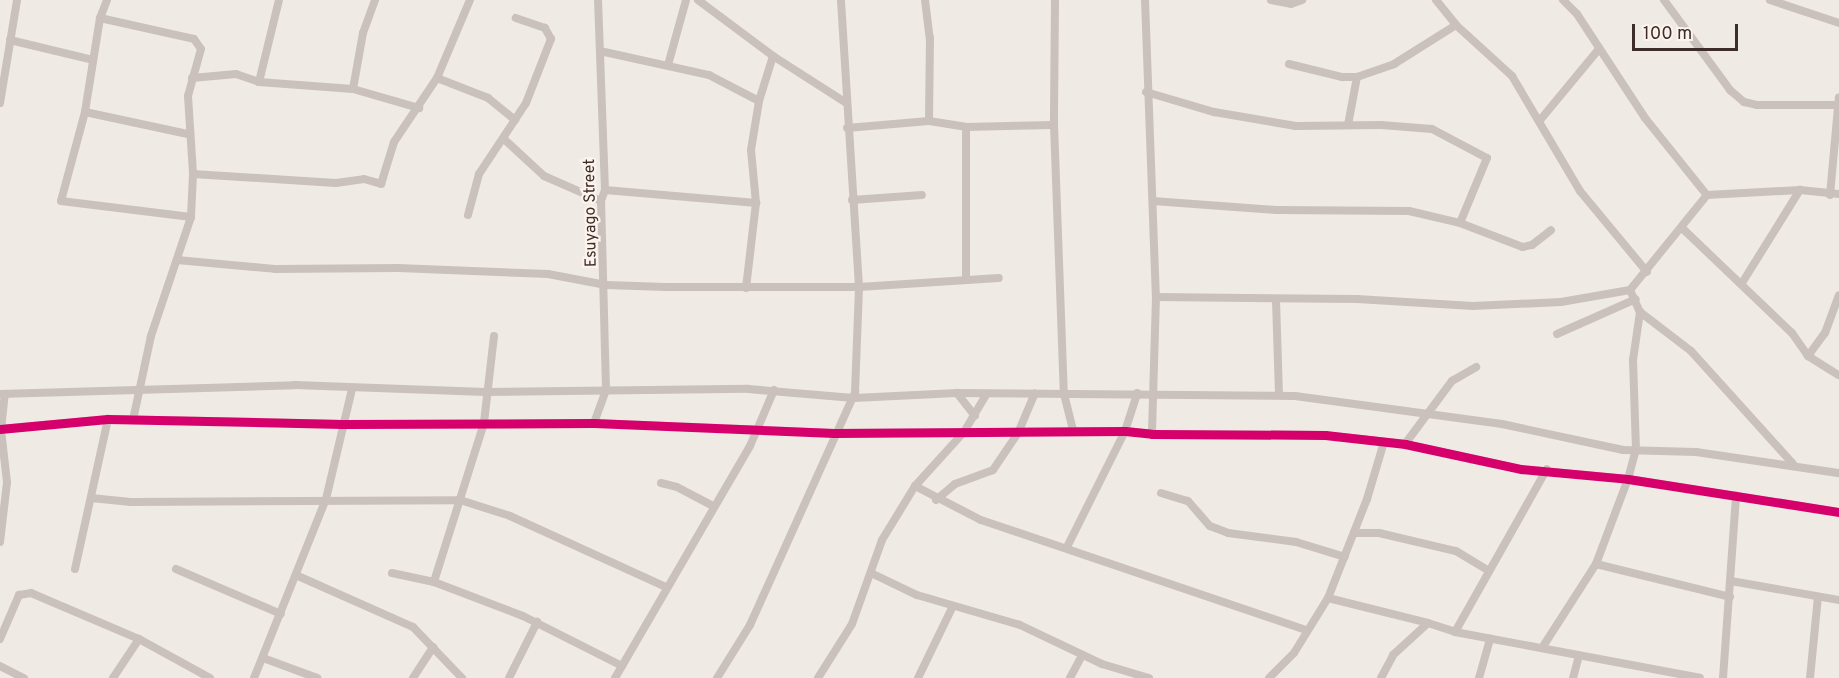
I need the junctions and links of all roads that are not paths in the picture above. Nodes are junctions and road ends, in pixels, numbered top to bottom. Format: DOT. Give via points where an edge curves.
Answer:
graph roads {
  1 [pos="17,0"];
  2 [pos="107,0"];
  3 [pos="279,0"];
  4 [pos="375,0"];
  5 [pos="470,0"];
  6 [pos="598,0"];
  7 [pos="686,0"];
  8 [pos="698,0"];
  9 [pos="841,0"];
  10 [pos="925,0"];
  11 [pos="1055,0"];
  12 [pos="1145,0"];
  13 [pos="1271,0"];
  14 [pos="1302,0"];
  15 [pos="1436,0"];
  16 [pos="1563,0"];
  17 [pos="1664,0"];
  18 [pos="1770,0"];
  19 [pos="100,18"];
  20 [pos="516,18"];
  21 [pos="1839,23"];
  22 [pos="1456,25"];
  23 [pos="10,40"];
  24 [pos="1599,49"];
  25 [pos="600,51"];
  26 [pos="773,56"];
  27 [pos="93,60"];
  28 [pos="1289,64"];
  29 [pos="668,65"];
  30 [pos="1358,77"];
  31 [pos="192,78"];
  32 [pos="437,78"];
  33 [pos="259,82"];
  34 [pos="353,89"];
  35 [pos="1146,92"];
  36 [pos="759,101"];
  37 [pos="1838,101"];
  38 [pos="845,102"];
  39 [pos="0,103"];
  40 [pos="419,108"];
  41 [pos="85,112"];
  42 [pos="1541,119"];
  43 [pos="514,120"];
  44 [pos="929,121"];
  45 [pos="1054,125"];
  46 [pos="1348,125"];
  47 [pos="966,127"];
  48 [pos="847,128"];
  49 [pos="188,134"];
  50 [pos="504,139"];
  51 [pos="193,174"];
  52 [pos="605,190"];
  53 [pos="1800,190"];
  54 [pos="1835,194"];
  55 [pos="922,195"];
  56 [pos="1707,195"];
  57 [pos="852,200"];
  58 [pos="600,201"];
  59 [pos="1153,201"];
  60 [pos="756,203"];
  61 [pos="468,215"];
  62 [pos="190,217"];
  63 [pos="1460,223"];
  64 [pos="1682,228"];
  65 [pos="1551,230"];
  66 [pos="177,260"];
  67 [pos="1647,272"];
  68 [pos="999,278"];
  69 [pos="966,279"];
  70 [pos="1742,283"];
  71 [pos="606,285"];
  72 [pos="859,287"];
  73 [pos="746,288"];
  74 [pos="1630,290"];
  75 [pos="1839,295"];
  76 [pos="1156,297"];
  77 [pos="1636,299"];
  78 [pos="1276,300"];
  79 [pos="1640,312"];
  80 [pos="1557,334"];
  81 [pos="494,336"];
  82 [pos="1808,356"];
  83 [pos="1476,367"];
  84 [pos="1839,375"];
  85 [pos="352,388"];
  86 [pos="140,390"];
  87 [pos="606,390"];
  88 [pos="774,390"];
  89 [pos="486,392"];
  90 [pos="957,393"];
  91 [pos="1035,393"];
  92 [pos="1137,393"];
  93 [pos="3,394"];
  94 [pos="1064,394"];
  95 [pos="1152,394"];
  96 [pos="986,395"];
  97 [pos="1279,395"];
  98 [pos="854,398"];
  99 [pos="1428,413"];
  100 [pos="975,416"];
  101 [pos="108,419"];
  102 [pos="133,420"];
  103 [pos="483,422"];
  104 [pos="594,423"];
  105 [pos="342,424"];
  106 [pos="1,430"];
  107 [pos="758,431"];
  108 [pos="1073,431"];
  109 [pos="1125,431"];
  110 [pos="964,432"];
  111 [pos="1018,432"];
  112 [pos="834,433"];
  113 [pos="1152,434"];
  114 [pos="1384,442"];
  115 [pos="1405,444"];
  116 [pos="1636,450"];
  117 [pos="1793,464"];
  118 [pos="1547,469"];
  119 [pos="1839,473"];
  120 [pos="1628,479"];
  121 [pos="661,483"];
  122 [pos="915,486"];
  123 [pos="1161,492"];
  124 [pos="1736,495"];
  125 [pos="91,498"];
  126 [pos="326,499"];
  127 [pos="460,500"];
  128 [pos="936,500"];
  129 [pos="713,506"];
  130 [pos="1839,512"];
  131 [pos="1354,533"];
  132 [pos="0,542"];
  133 [pos="1067,547"];
  134 [pos="1345,557"];
  135 [pos="1596,564"];
  136 [pos="75,569"];
  137 [pos="176,569"];
  138 [pos="1488,570"];
  139 [pos="392,573"];
  140 [pos="871,573"];
  141 [pos="296,580"];
  142 [pos="1731,581"];
  143 [pos="434,582"];
  144 [pos="666,587"];
  145 [pos="1730,597"];
  146 [pos="1818,597"];
  147 [pos="1328,598"];
  148 [pos="1839,600"];
  149 [pos="953,606"];
  150 [pos="281,615"];
  151 [pos="537,622"];
  152 [pos="1428,623"];
  153 [pos="1306,630"];
  154 [pos="1455,632"];
  155 [pos="0,639"];
  156 [pos="139,639"];
  157 [pos="1490,639"];
  158 [pos="433,647"];
  159 [pos="1542,648"];
  160 [pos="1082,655"];
  161 [pos="1580,656"];
  162 [pos="263,658"];
  163 [pos="0,666"];
  164 [pos="622,666"];
  165 [pos="24,678"];
  166 [pos="113,678"];
  167 [pos="210,678"];
  168 [pos="254,678"];
  169 [pos="317,678"];
  170 [pos="413,678"];
  171 [pos="462,678"];
  172 [pos="509,678"];
  173 [pos="615,678"];
  174 [pos="717,678"];
  175 [pos="818,678"];
  176 [pos="918,678"];
  177 [pos="1070,678"];
  178 [pos="1149,678"];
  179 [pos="1269,678"];
  180 [pos="1381,678"];
  181 [pos="1479,678"];
  182 [pos="1572,678"];
  183 [pos="1700,678"];
  184 [pos="1723,678"];
  185 [pos="1810,678"];
  1 -- 23 [label="street"];
  2 -- 19 [label="street"];
  3 -- 33 [label="street"];
  4 -- 34 [label="street" via="363,33"];
  5 -- 32 [label="street"];
  6 -- 25 [label="street, Esuyago Street"];
  7 -- 29 [label="street"];
  8 -- 26 [label="street"];
  9 -- 38 [label="street"];
  10 -- 44 [label="street" via="930,38"];
  11 -- 45 [label="street"];
  12 -- 35 [label="street"];
  13 -- 14 [label="street" via="1291,4"];
  15 -- 22 [label="street"];
  16 -- 24 [label="street"];
  17 -- 37 [label="street" via="1730,90 1744,102"];
  18 -- 21 [label="street"];
  19 -- 27 [label="street"];
  19 -- 31 [label="street" via="194,39 201,49"];
  20 -- 43 [label="street" via="545,28 550,39 526,103"];
  22 -- 30 [label="street" via="1394,64"];
  22 -- 42 [label="street" via="1506,68"];
  23 -- 27 [label="street"];
  23 -- 39 [label="street"];
  24 -- 42 [label="street"];
  24 -- 56 [label="street" via="1645,118"];
  25 -- 29 [label="street"];
  25 -- 52 [label="street, Esuyago Street"];
  26 -- 36 [label="street"];
  26 -- 38 [label="street"];
  27 -- 41 [label="street"];
  28 -- 30 [label="street" via="1342,78"];
  29 -- 36 [label="street" via="709,75"];
  30 -- 46 [label="street"];
  31 -- 33 [label="street" via="236,75"];
  31 -- 49 [label="street"];
  32 -- 40 [label="street"];
  32 -- 43 [label="street" via="497,102"];
  33 -- 34 [label="street"];
  34 -- 40 [label="street"];
  35 -- 46 [label="street" via="1214,112 1296,126"];
  35 -- 59 [label="street"];
  36 -- 60 [label="street" via="751,150"];
  37 -- 54 [label="street"];
  38 -- 48 [label="street"];
  40 -- 51 [label="street" via="394,142 381,184 364,179 336,183"];
  41 -- 49 [label="street"];
  41 -- 62 [label="street" via="61,201"];
  42 -- 67 [label="street" via="1580,191"];
  43 -- 50 [label="street"];
  44 -- 47 [label="street"];
  44 -- 48 [label="street"];
  45 -- 47 [label="street"];
  45 -- 94 [label="street"];
  46 -- 63 [label="street" via="1432,129 1487,158"];
  47 -- 69 [label="street"];
  48 -- 57 [label="street"];
  49 -- 51 [label="street"];
  50 -- 58 [label="street" via="543,176"];
  50 -- 61 [label="street" via="479,174"];
  51 -- 62 [label="street"];
  52 -- 58 [label="street, Esuyago Street"];
  52 -- 60 [label="street"];
  53 -- 54 [label="street"];
  53 -- 56 [label="street"];
  53 -- 70 [label="street"];
  55 -- 57 [label="street"];
  56 -- 64 [label="street"];
  57 -- 72 [label="street"];
  58 -- 71 [label="street, Esuyago Street"];
  59 -- 63 [label="street" via="1276,210 1409,211"];
  59 -- 76 [label="street"];
  60 -- 73 [label="street"];
  62 -- 66 [label="street"];
  63 -- 65 [label="street" via="1523,247"];
  64 -- 67 [label="street"];
  64 -- 70 [label="street"];
  66 -- 71 [label="street" via="275,269 398,268 548,274"];
  66 -- 86 [label="street" via="151,336"];
  67 -- 74 [label="street"];
  68 -- 69 [label="street"];
  69 -- 72 [label="street"];
  70 -- 82 [label="street" via="1792,333"];
  71 -- 73 [label="street"];
  71 -- 87 [label="street, Esuyago Street"];
  72 -- 73 [label="street"];
  72 -- 98 [label="street"];
  74 -- 77 [label="street"];
  74 -- 78 [label="street" via="1561,302 1473,306 1357,299"];
  75 -- 82 [label="street" via="1825,333"];
  76 -- 78 [label="street"];
  76 -- 95 [label="street"];
  77 -- 79 [label="street"];
  77 -- 80 [label="street"];
  78 -- 97 [label="street"];
  79 -- 116 [label="street" via="1633,360"];
  79 -- 117 [label="street" via="1691,351"];
  81 -- 89 [label="street"];
  82 -- 84 [label="street"];
  83 -- 99 [label="street" via="1452,381"];
  85 -- 86 [label="street" via="295,385"];
  85 -- 89 [label="street"];
  85 -- 105 [label="street"];
  86 -- 93 [label="street"];
  86 -- 102 [label="street"];
  87 -- 88 [label="street"];
  87 -- 89 [label="street"];
  87 -- 104 [label="street, Esuyago Street"];
  88 -- 98 [label="street"];
  88 -- 107 [label="street"];
  89 -- 103 [label="street"];
  90 -- 96 [label="street"];
  90 -- 98 [label="street"];
  90 -- 100 [label="street"];
  91 -- 94 [label="street"];
  91 -- 96 [label="street"];
  91 -- 111 [label="street"];
  92 -- 94 [label="street"];
  92 -- 95 [label="street"];
  92 -- 109 [label="street"];
  93 -- 106 [label="street"];
  94 -- 108 [label="street"];
  95 -- 97 [label="street"];
  95 -- 113 [label="street"];
  96 -- 100 [label="street"];
  97 -- 99 [label="street"];
  98 -- 112 [label="street"];
  99 -- 115 [label="street"];
  99 -- 116 [label="street" via="1613,449"];
  100 -- 110 [label="street"];
  101 -- 102 [label="street"];
  101 -- 106 [label="street"];
  101 -- 125 [label="street"];
  102 -- 105 [label="street"];
  103 -- 104 [label="street"];
  103 -- 105 [label="street"];
  103 -- 127 [label="street"];
  104 -- 107 [label="street"];
  105 -- 126 [label="street"];
  106 -- 132 [label="street" via="7,482"];
  107 -- 112 [label="street"];
  107 -- 129 [label="street"];
  108 -- 109 [label="street"];
  108 -- 111 [label="street"];
  109 -- 113 [label="street"];
  109 -- 133 [label="street"];
  110 -- 111 [label="street"];
  110 -- 112 [label="street"];
  110 -- 122 [label="street"];
  111 -- 128 [label="street" via="993,470 955,484"];
  112 -- 174 [label="street" via="755,615"];
  113 -- 114 [label="street" via="1311,434"];
  114 -- 115 [label="street"];
  114 -- 131 [label="street"];
  115 -- 118 [label="street" via="1521,469"];
  116 -- 117 [label="street"];
  116 -- 120 [label="street"];
  117 -- 119 [label="street"];
  118 -- 120 [label="street"];
  118 -- 138 [label="street"];
  120 -- 124 [label="street"];
  120 -- 135 [label="street"];
  121 -- 129 [label="street"];
  122 -- 128 [label="street"];
  122 -- 140 [label="street" via="882,540"];
  123 -- 134 [label="street" via="1188,501 1210,526 1228,533 1296,542"];
  124 -- 130 [label="street"];
  124 -- 142 [label="street"];
  125 -- 126 [label="street" via="131,502"];
  125 -- 136 [label="street"];
  126 -- 127 [label="street" via="385,503"];
  126 -- 141 [label="street"];
  127 -- 143 [label="street"];
  127 -- 144 [label="street" via="510,516"];
  128 -- 133 [label="street" via="981,520"];
  129 -- 144 [label="street"];
  131 -- 134 [label="street"];
  131 -- 138 [label="street" via="1379,533 1456,551"];
  133 -- 153 [label="street"];
  134 -- 147 [label="street"];
  135 -- 145 [label="street"];
  135 -- 159 [label="street"];
  137 -- 150 [label="street"];
  138 -- 154 [label="street"];
  139 -- 143 [label="street"];
  140 -- 149 [label="street"];
  140 -- 175 [label="street" via="852,624"];
  141 -- 150 [label="street"];
  141 -- 158 [label="street" via="307,579 402,620"];
  142 -- 145 [label="street"];
  142 -- 146 [label="street"];
  143 -- 151 [label="street"];
  144 -- 164 [label="street"];
  145 -- 184 [label="street"];
  146 -- 148 [label="street"];
  146 -- 185 [label="street"];
  147 -- 152 [label="street"];
  147 -- 153 [label="street"];
  149 -- 160 [label="street" via="1020,625"];
  149 -- 176 [label="street"];
  150 -- 162 [label="street"];
  151 -- 164 [label="street"];
  151 -- 172 [label="street"];
  152 -- 154 [label="street"];
  152 -- 180 [label="street" via="1393,655"];
  153 -- 179 [label="street" via="1294,653"];
  154 -- 157 [label="street"];
  155 -- 156 [label="street" via="23,592 42,596"];
  156 -- 166 [label="street"];
  156 -- 167 [label="street"];
  157 -- 159 [label="street"];
  157 -- 181 [label="street"];
  158 -- 170 [label="street"];
  158 -- 171 [label="street"];
  159 -- 161 [label="street"];
  160 -- 177 [label="street"];
  160 -- 178 [label="street"];
  161 -- 182 [label="street"];
  161 -- 183 [label="street"];
  162 -- 168 [label="street"];
  162 -- 169 [label="street"];
  163 -- 165 [label="street"];
  164 -- 173 [label="street"];
}
